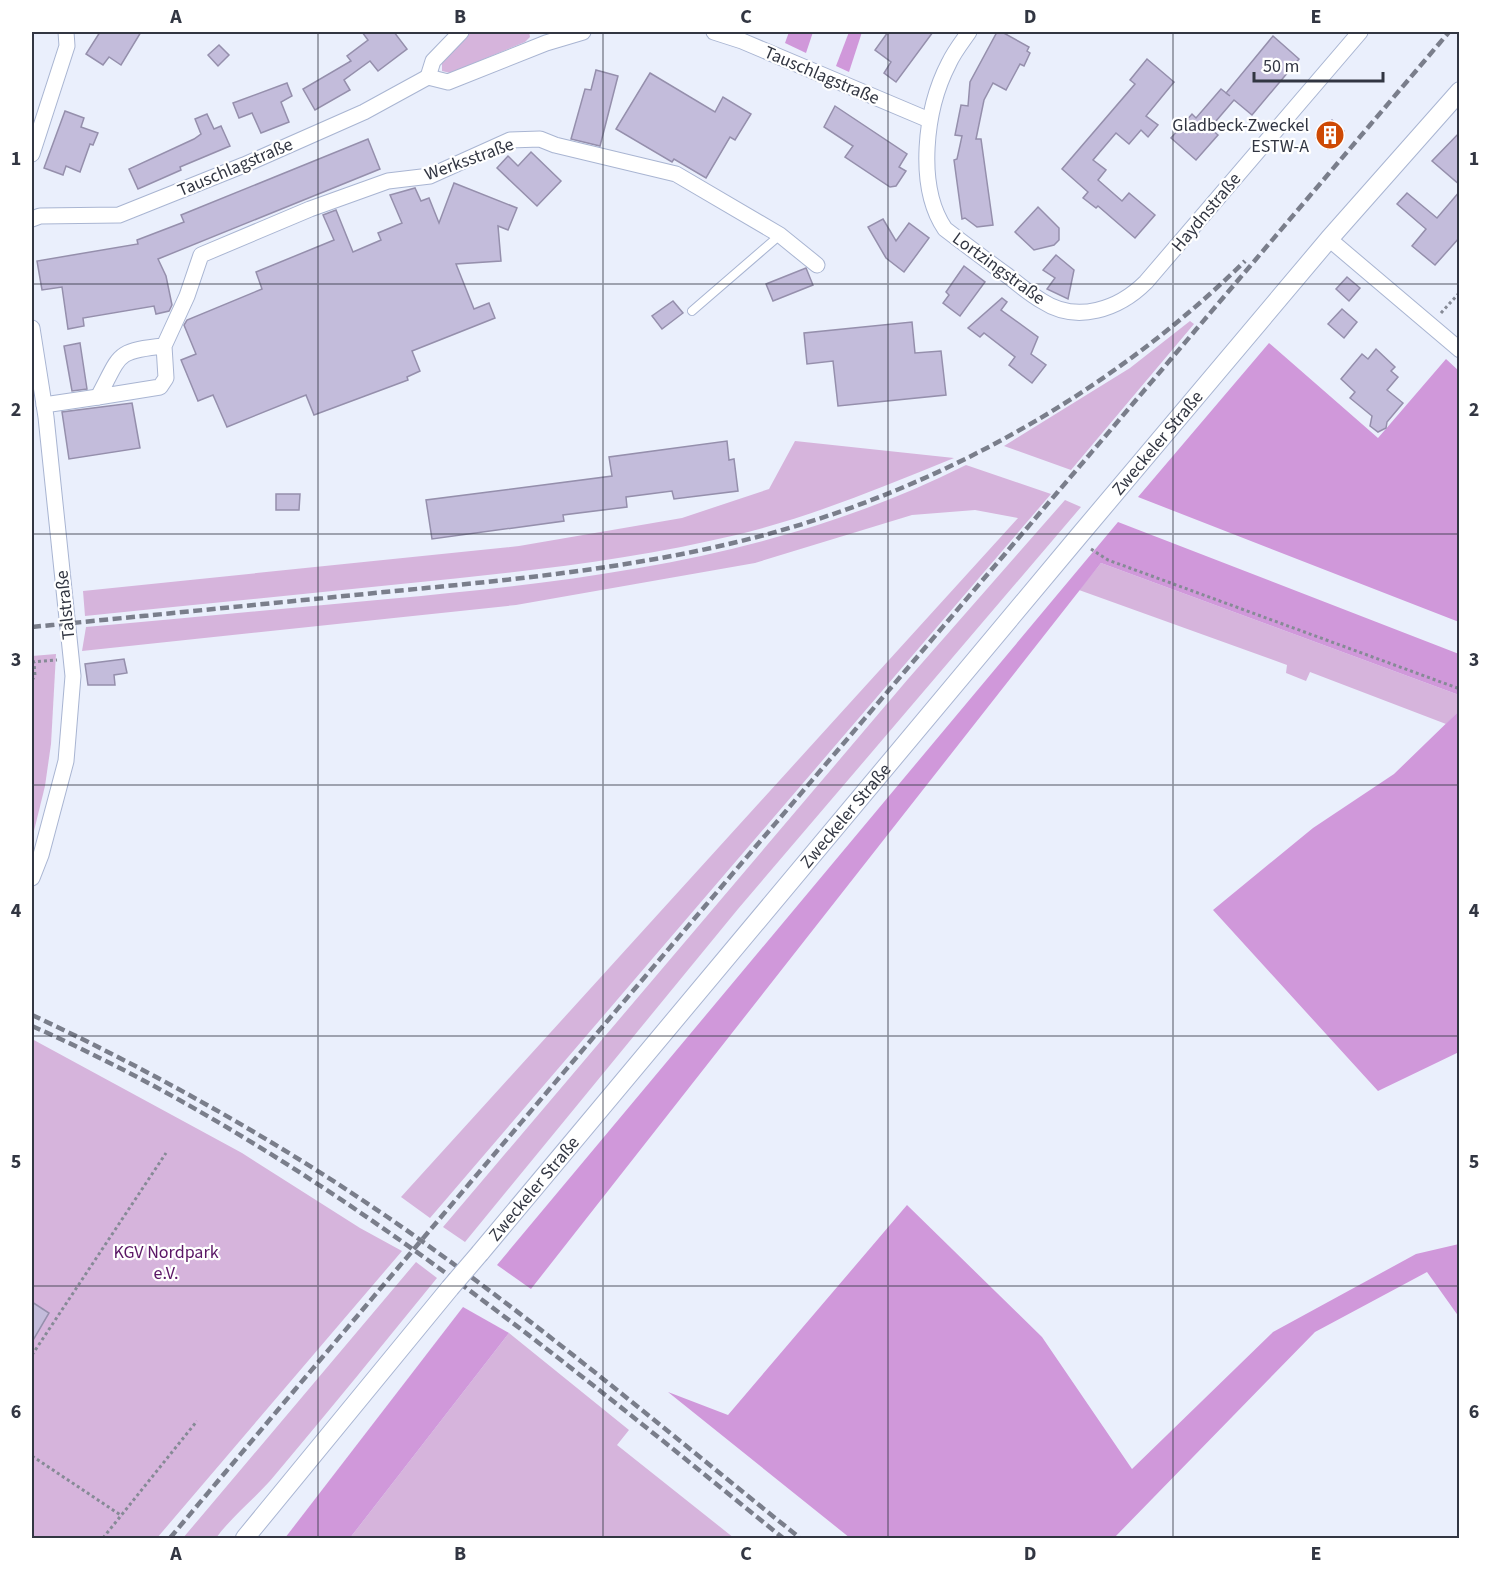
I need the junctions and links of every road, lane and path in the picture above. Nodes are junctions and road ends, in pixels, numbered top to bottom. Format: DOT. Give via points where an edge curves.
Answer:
graph roads {
  1 [pos="77,32"];
  2 [pos="461,32"];
  3 [pos="583,32"];
  4 [pos="714,32"];
  5 [pos="969,32"];
  6 [pos="1360,32"];
  7 [pos="542,37"];
  8 [pos="67,39"];
  9 [pos="428,77"];
  10 [pos="1456,95"];
  11 [pos="929,120"];
  12 [pos="32,154"];
  13 [pos="32,219"];
  14 [pos="780,235"];
  15 [pos="1329,239"];
  16 [pos="817,265"];
  17 [pos="1146,282"];
  18 [pos="1460,292"];
  19 [pos="692,311"];
  20 [pos="1430,325"];
  21 [pos="32,328"];
  22 [pos="164,346"];
  23 [pos="1460,350"];
  24 [pos="98,397"];
  25 [pos="44,405"];
  26 [pos="1078,537"];
  27 [pos="71,658"];
  28 [pos="33,662"];
  29 [pos="32,680"];
  30 [pos="1460,689"];
  31 [pos="32,878"];
  32 [pos="166,1153"];
  33 [pos="32,1355"];
  34 [pos="197,1421"];
  35 [pos="32,1456"];
  36 [pos="122,1516"];
  37 [pos="103,1539"];
  38 [pos="245,1539"];
  1 -- 8 [label="street"];
  2 -- 9 [label="street" via="433,61"];
  3 -- 7 [label="street"];
  4 -- 11 [label="street, Tauschlagstraße"];
  5 -- 11 [label="street, Lortzingstraße" via="948,64"];
  6 -- 17 [label="street, Haydnstraße"];
  7 -- 9 [label="street" via="448,82"];
  8 -- 12 [label="street"];
  9 -- 13 [label="street, Tauschlagstraße" via="353,117 119,215"];
  10 -- 15 [label="street, Zweckeler Straße"];
  11 -- 17 [label="street, Lortzingstraße" via="928,168 934,213 945,229 1043,303 1064,311 1097,311 1126,299"];
  14 -- 16 [label="street, Werksstraße"];
  14 -- 19 [label="lane"];
  14 -- 22 [label="street, Werksstraße" via="675,174 540,139 510,140 430,176 388,181 201,255"];
  15 -- 20 [label="street"];
  15 -- 26 [label="street, Zweckeler Straße"];
  18 -- 20 [label="path"];
  20 -- 23 [label="street"];
  21 -- 25 [label="street, Talstraße"];
  22 -- 24 [label="street" via="122,354"];
  22 -- 24 [label="street, Werksstraße" via="166,378 160,387"];
  24 -- 25 [label="street, Werksstraße"];
  25 -- 27 [label="street, Talstraße"];
  26 -- 30 [label="path" via="1108,561"];
  26 -- 38 [label="street, Zweckeler Straße, bridge"];
  27 -- 28 [label="path"];
  27 -- 31 [label="street, Talstraße" via="66,761"];
  28 -- 29 [label="path"];
  32 -- 33 [label="path"];
  34 -- 36 [label="path"];
  35 -- 36 [label="path"];
  36 -- 37 [label="path"];
}
